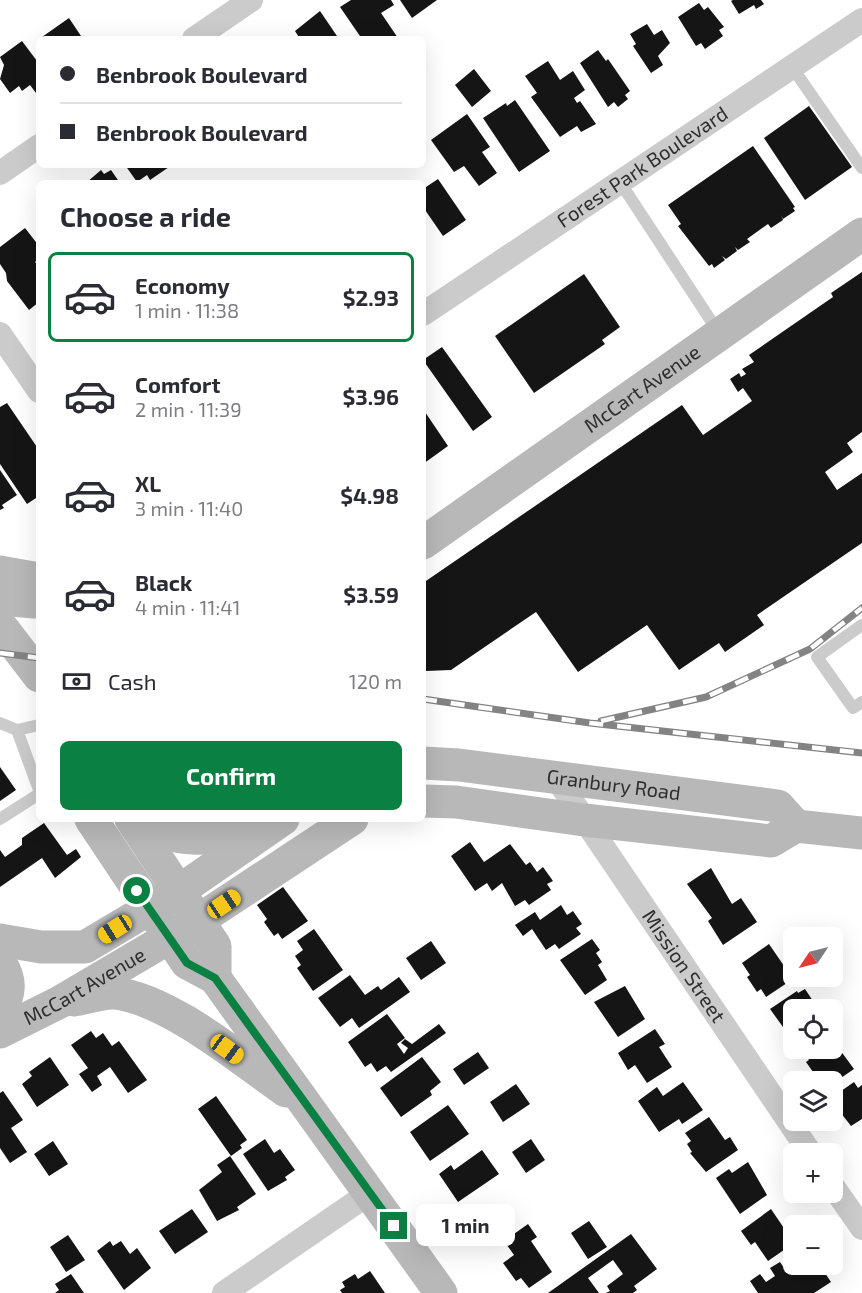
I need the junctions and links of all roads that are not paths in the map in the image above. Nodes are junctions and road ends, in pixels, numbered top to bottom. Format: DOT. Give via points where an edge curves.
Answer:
graph roads {
  1 [pos="251,0"];
  2 [pos="862,20"];
  3 [pos="198,36"];
  4 [pos="792,67"];
  5 [pos="36,148"];
  6 [pos="862,168"];
  7 [pos="0,173"];
  8 [pos="620,182"];
  9 [pos="862,234"];
  10 [pos="426,312"];
  11 [pos="0,334"];
  12 [pos="720,334"];
  13 [pos="36,387"];
  14 [pos="426,541"];
  15 [pos="0,572"];
  16 [pos="36,578"];
  17 [pos="0,599"];
  18 [pos="36,601"];
  19 [pos="0,625"];
  20 [pos="862,625"];
  21 [pos="36,672"];
  22 [pos="862,702"];
  23 [pos="0,723"];
  24 [pos="36,726"];
  25 [pos="17,730"];
  26 [pos="426,763"];
  27 [pos="557,778"];
  28 [pos="36,782"];
  29 [pos="36,796"];
  30 [pos="426,801"];
  31 [pos="0,819"];
  32 [pos="584,820"];
  33 [pos="93,822"];
  34 [pos="133,822"];
  35 [pos="143,822"];
  36 [pos="347,822"];
  37 [pos="278,823"];
  38 [pos="796,826"];
  39 [pos="862,833"];
  40 [pos="179,891"];
  41 [pos="139,914"];
  42 [pos="199,920"];
  43 [pos="168,937"];
  44 [pos="0,940"];
  45 [pos="0,963"];
  46 [pos="215,978"];
  47 [pos="60,1002"];
  48 [pos="0,1011"];
  49 [pos="0,1032"];
  50 [pos="304,1103"];
  51 [pos="804,1143"];
  52 [pos="371,1192"];
  53 [pos="843,1201"];
  54 [pos="862,1228"];
  55 [pos="224,1293"];
  56 [pos="441,1293"];
  1 -- 3 [label="street"];
  2 -- 4 [label="street, Forest Park Boulevard"];
  4 -- 6 [label="lane"];
  4 -- 8 [label="street, Forest Park Boulevard"];
  5 -- 7 [label="street"];
  8 -- 10 [label="street, Forest Park Boulevard"];
  8 -- 12 [label="lane"];
  9 -- 12 [label="street, McCart Avenue"];
  11 -- 13 [label="street"];
  12 -- 14 [label="street, McCart Avenue"];
  15 -- 16 [label="street"];
  17 -- 18 [label="street"];
  19 -- 21 [label="street"];
  20 -- 22 [label="lane" via="817,657 853,708"];
  23 -- 25 [label="lane"];
  24 -- 25 [label="lane"];
  25 -- 28 [label="lane"];
  26 -- 27 [label="street, Granbury Road"];
  27 -- 32 [label="street, Mission Street"];
  27 -- 38 [label="street, Granbury Road" via="778,806"];
  29 -- 31 [label="lane"];
  30 -- 32 [label="street, Granbury Road"];
  32 -- 38 [label="street, Granbury Road" via="771,842"];
  32 -- 51 [label="street, Mission Street"];
  33 -- 41 [label="street"];
  34 -- 40 [label="street"];
  35 -- 37 [label="street" via="156,832 185,839 233,835"];
  36 -- 42 [label="street"];
  37 -- 40 [label="street"];
  38 -- 39 [label="street"];
  40 -- 41 [label="street"];
  40 -- 42 [label="street"];
  41 -- 43 [label="street"];
  41 -- 44 [label="street" via="85,947 41,947"];
  42 -- 43 [label="street, McCart Avenue"];
  42 -- 46 [label="street" via="215,946"];
  43 -- 46 [label="street" via="187,963"];
  43 -- 47 [label="street, McCart Avenue"];
  45 -- 48 [label="street" via="9,986"];
  46 -- 50 [label="street"];
  47 -- 49 [label="street, McCart Avenue"];
  47 -- 50 [label="street" via="114,993 155,1006 214,1040"];
  50 -- 52 [label="street"];
  52 -- 55 [label="street"];
  52 -- 56 [label="street"];
  53 -- 54 [label="street"];
}
